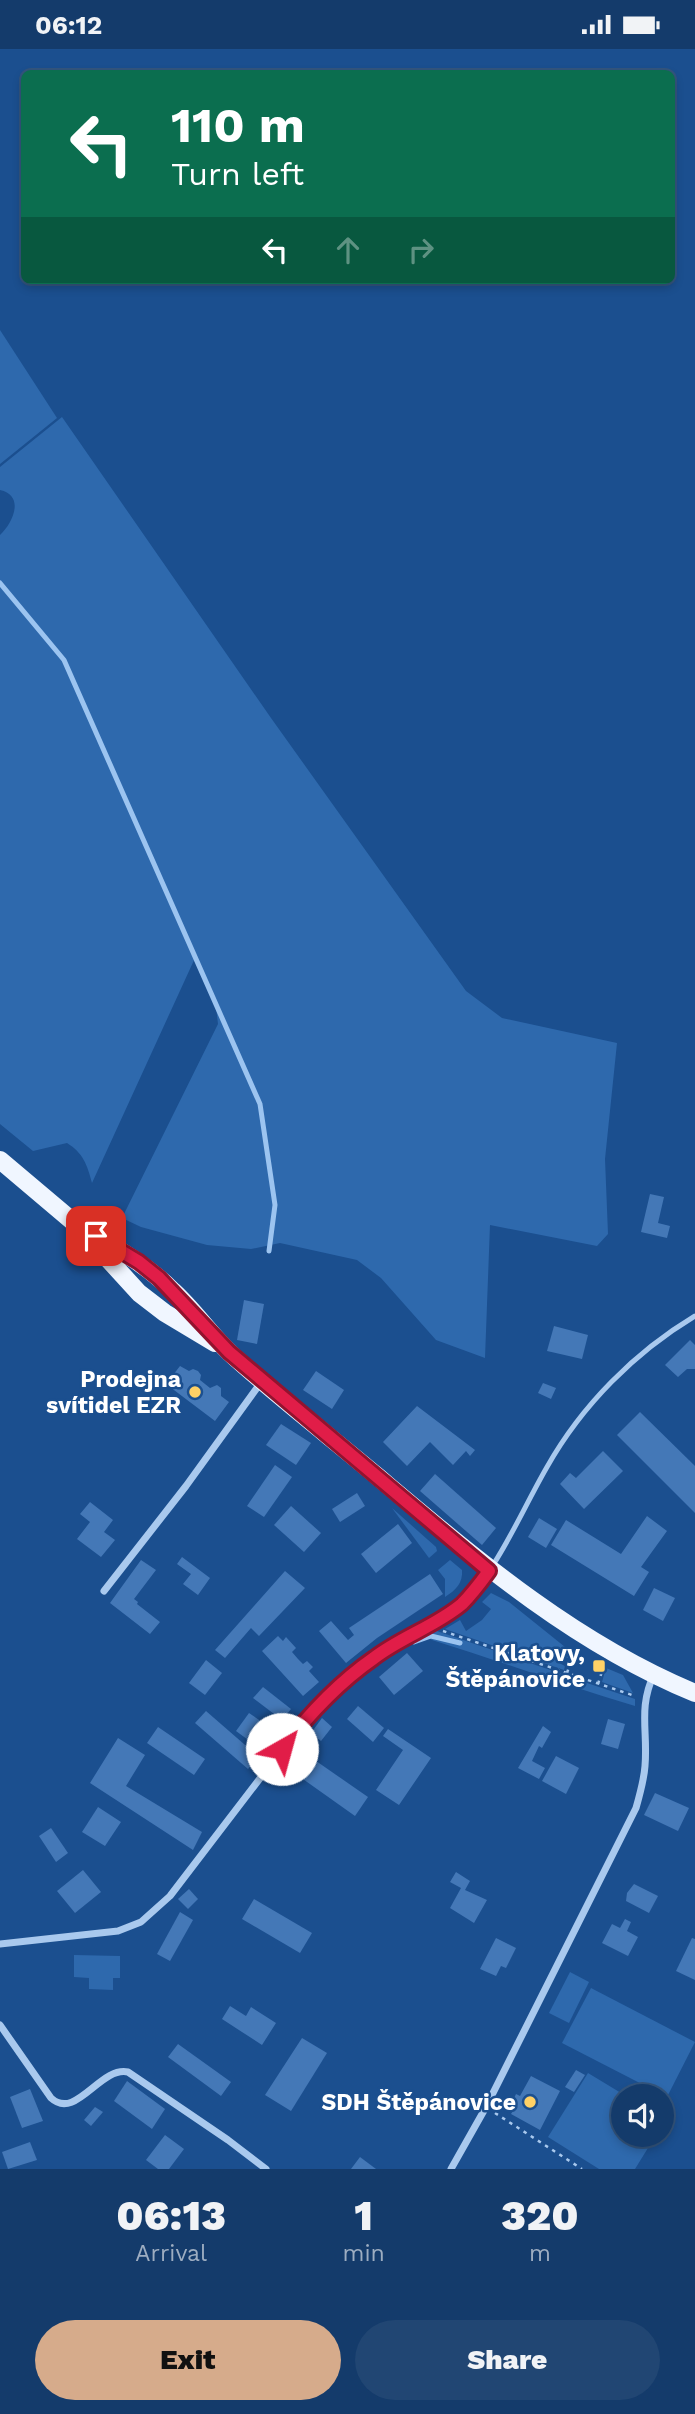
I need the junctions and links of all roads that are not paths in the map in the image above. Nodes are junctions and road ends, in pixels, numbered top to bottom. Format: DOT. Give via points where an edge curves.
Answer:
graph roads {
  1 [pos="0,1160"];
  2 [pos="695,1316"];
  3 [pos="263,1381"];
  4 [pos="489,1571"];
  5 [pos="104,1591"];
  6 [pos="654,1674"];
  7 [pos="695,1693"];
  8 [pos="0,1944"];
  9 [pos="0,2025"];
  10 [pos="266,2169"];
  11 [pos="451,2169"];
  1 -- 3 [label="main road" via="77,1225 159,1278"];
  2 -- 4 [label="lane" via="635,1358 605,1388 548,1465"];
  3 -- 4 [label="main road"];
  3 -- 5 [label="street"];
  4 -- 6 [label="main road" via="565,1624"];
  4 -- 8 [label="street" via="464,1602 375,1657 322,1702 170,1896 141,1922 118,1931"];
  6 -- 7 [label="main road"];
  6 -- 11 [label="street" via="644,1699 645,1763 636,1808"];
  9 -- 10 [label="street" via="58,2104 68,2105 115,2072 128,2072"];
}
